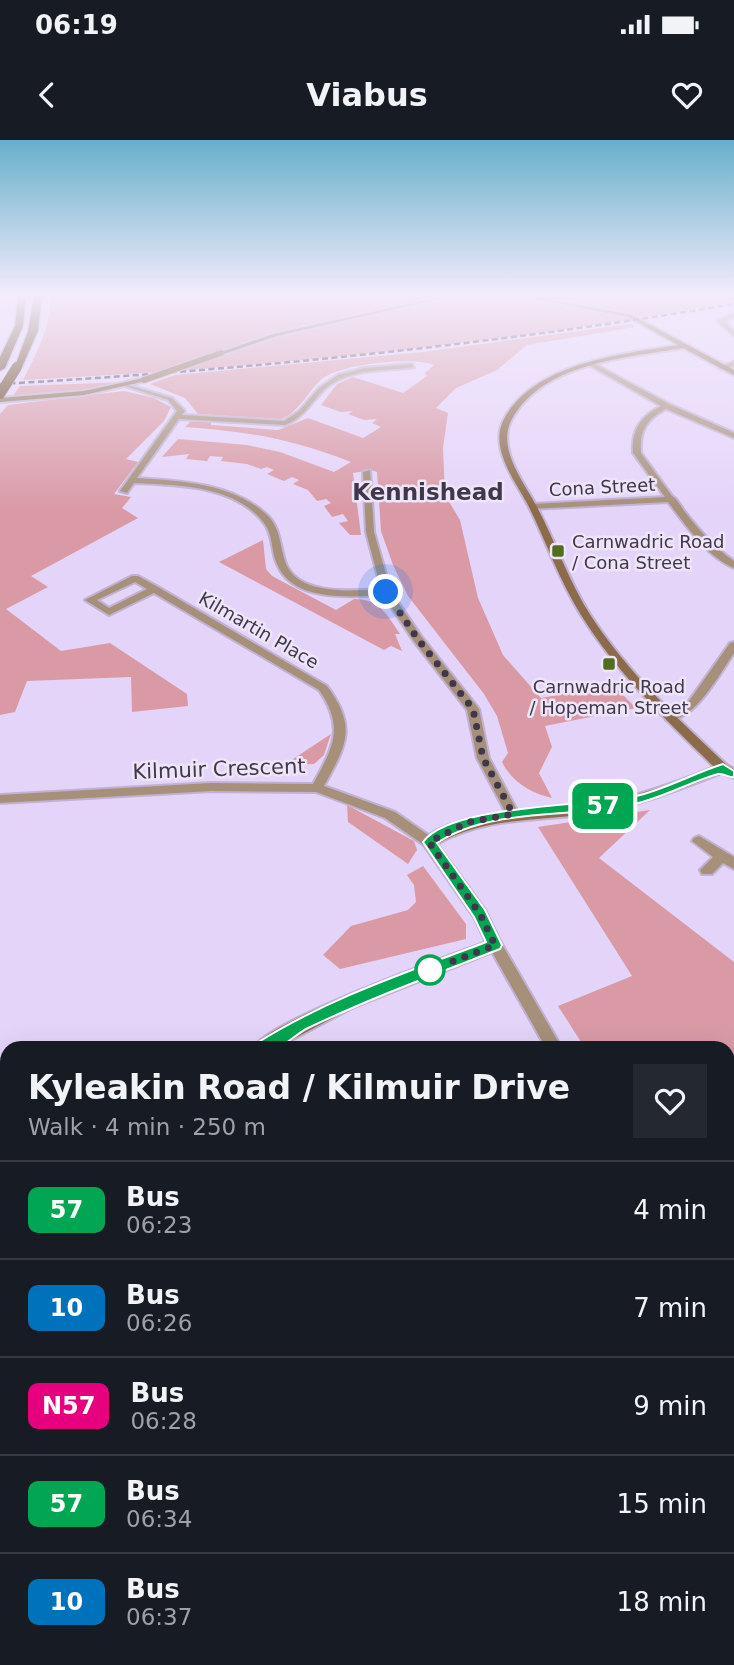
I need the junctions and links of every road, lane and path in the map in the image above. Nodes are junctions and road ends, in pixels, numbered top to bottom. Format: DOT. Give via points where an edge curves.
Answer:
graph roads {
  1 [pos="17,367"];
  2 [pos="181,367"];
  3 [pos="398,367"];
  4 [pos="584,367"];
  5 [pos="597,367"];
  6 [pos="721,367"];
  7 [pos="734,373"];
  8 [pos="127,385"];
  9 [pos="0,394"];
  10 [pos="0,400"];
  11 [pos="666,406"];
  12 [pos="179,417"];
  13 [pos="734,436"];
  14 [pos="367,472"];
  15 [pos="131,480"];
  16 [pos="124,491"];
  17 [pos="673,499"];
  18 [pos="533,507"];
  19 [pos="734,565"];
  20 [pos="155,589"];
  21 [pos="386,592"];
  22 [pos="734,645"];
  23 [pos="670,717"];
  24 [pos="728,771"];
  25 [pos="317,788"];
  26 [pos="0,799"];
  27 [pos="513,814"];
  28 [pos="699,841"];
  29 [pos="429,842"];
  30 [pos="728,860"];
  31 [pos="707,870"];
  32 [pos="495,945"];
  33 [pos="273,1041"];
  34 [pos="550,1041"];
  1 -- 9 [label="highway, bridge"];
  2 -- 8 [label="street, bridge"];
  3 -- 12 [label="street" via="363,370 333,380 300,415 285,422"];
  4 -- 18 [label="street" via="542,385 525,397 507,421 503,435 507,452"];
  5 -- 11 [label="street"];
  6 -- 7 [label="street"];
  8 -- 10 [label="street"];
  8 -- 12 [label="street" via="170,399 181,411"];
  11 -- 13 [label="street"];
  11 -- 17 [label="street" via="640,425 635,442 637,453"];
  12 -- 15 [label="street"];
  14 -- 21 [label="street" via="370,532"];
  15 -- 16 [label="street"];
  15 -- 21 [label="street" via="180,483 248,503 268,521 283,569 295,580 343,594"];
  17 -- 18 [label="street, Cona Street"];
  17 -- 19 [label="street" via="709,546"];
  18 -- 23 [label="street" via="585,614"];
  20 -- 20 [label="street, Kilmartin Place" via="135,578 90,600 109,612"];
  20 -- 25 [label="street, Kilmartin Place" via="323,688 339,706 338,749"];
  21 -- 27 [label="street" via="473,709 483,758"];
  22 -- 23 [label="street" via="693,704"];
  23 -- 24 [label="street"];
  24 -- 27 [label="street" via="641,799 588,809"];
  25 -- 26 [label="street, Kilmuir Crescent" via="211,787"];
  25 -- 29 [label="street, Kilmuir Crescent" via="390,815"];
  27 -- 29 [label="street" via="469,822"];
  28 -- 30 [label="street"];
  29 -- 32 [label="street, Kilmuir Crescent" via="480,914"];
  30 -- 31 [label="street"];
  32 -- 33 [label="street" via="351,1001"];
  32 -- 34 [label="street"];
}
